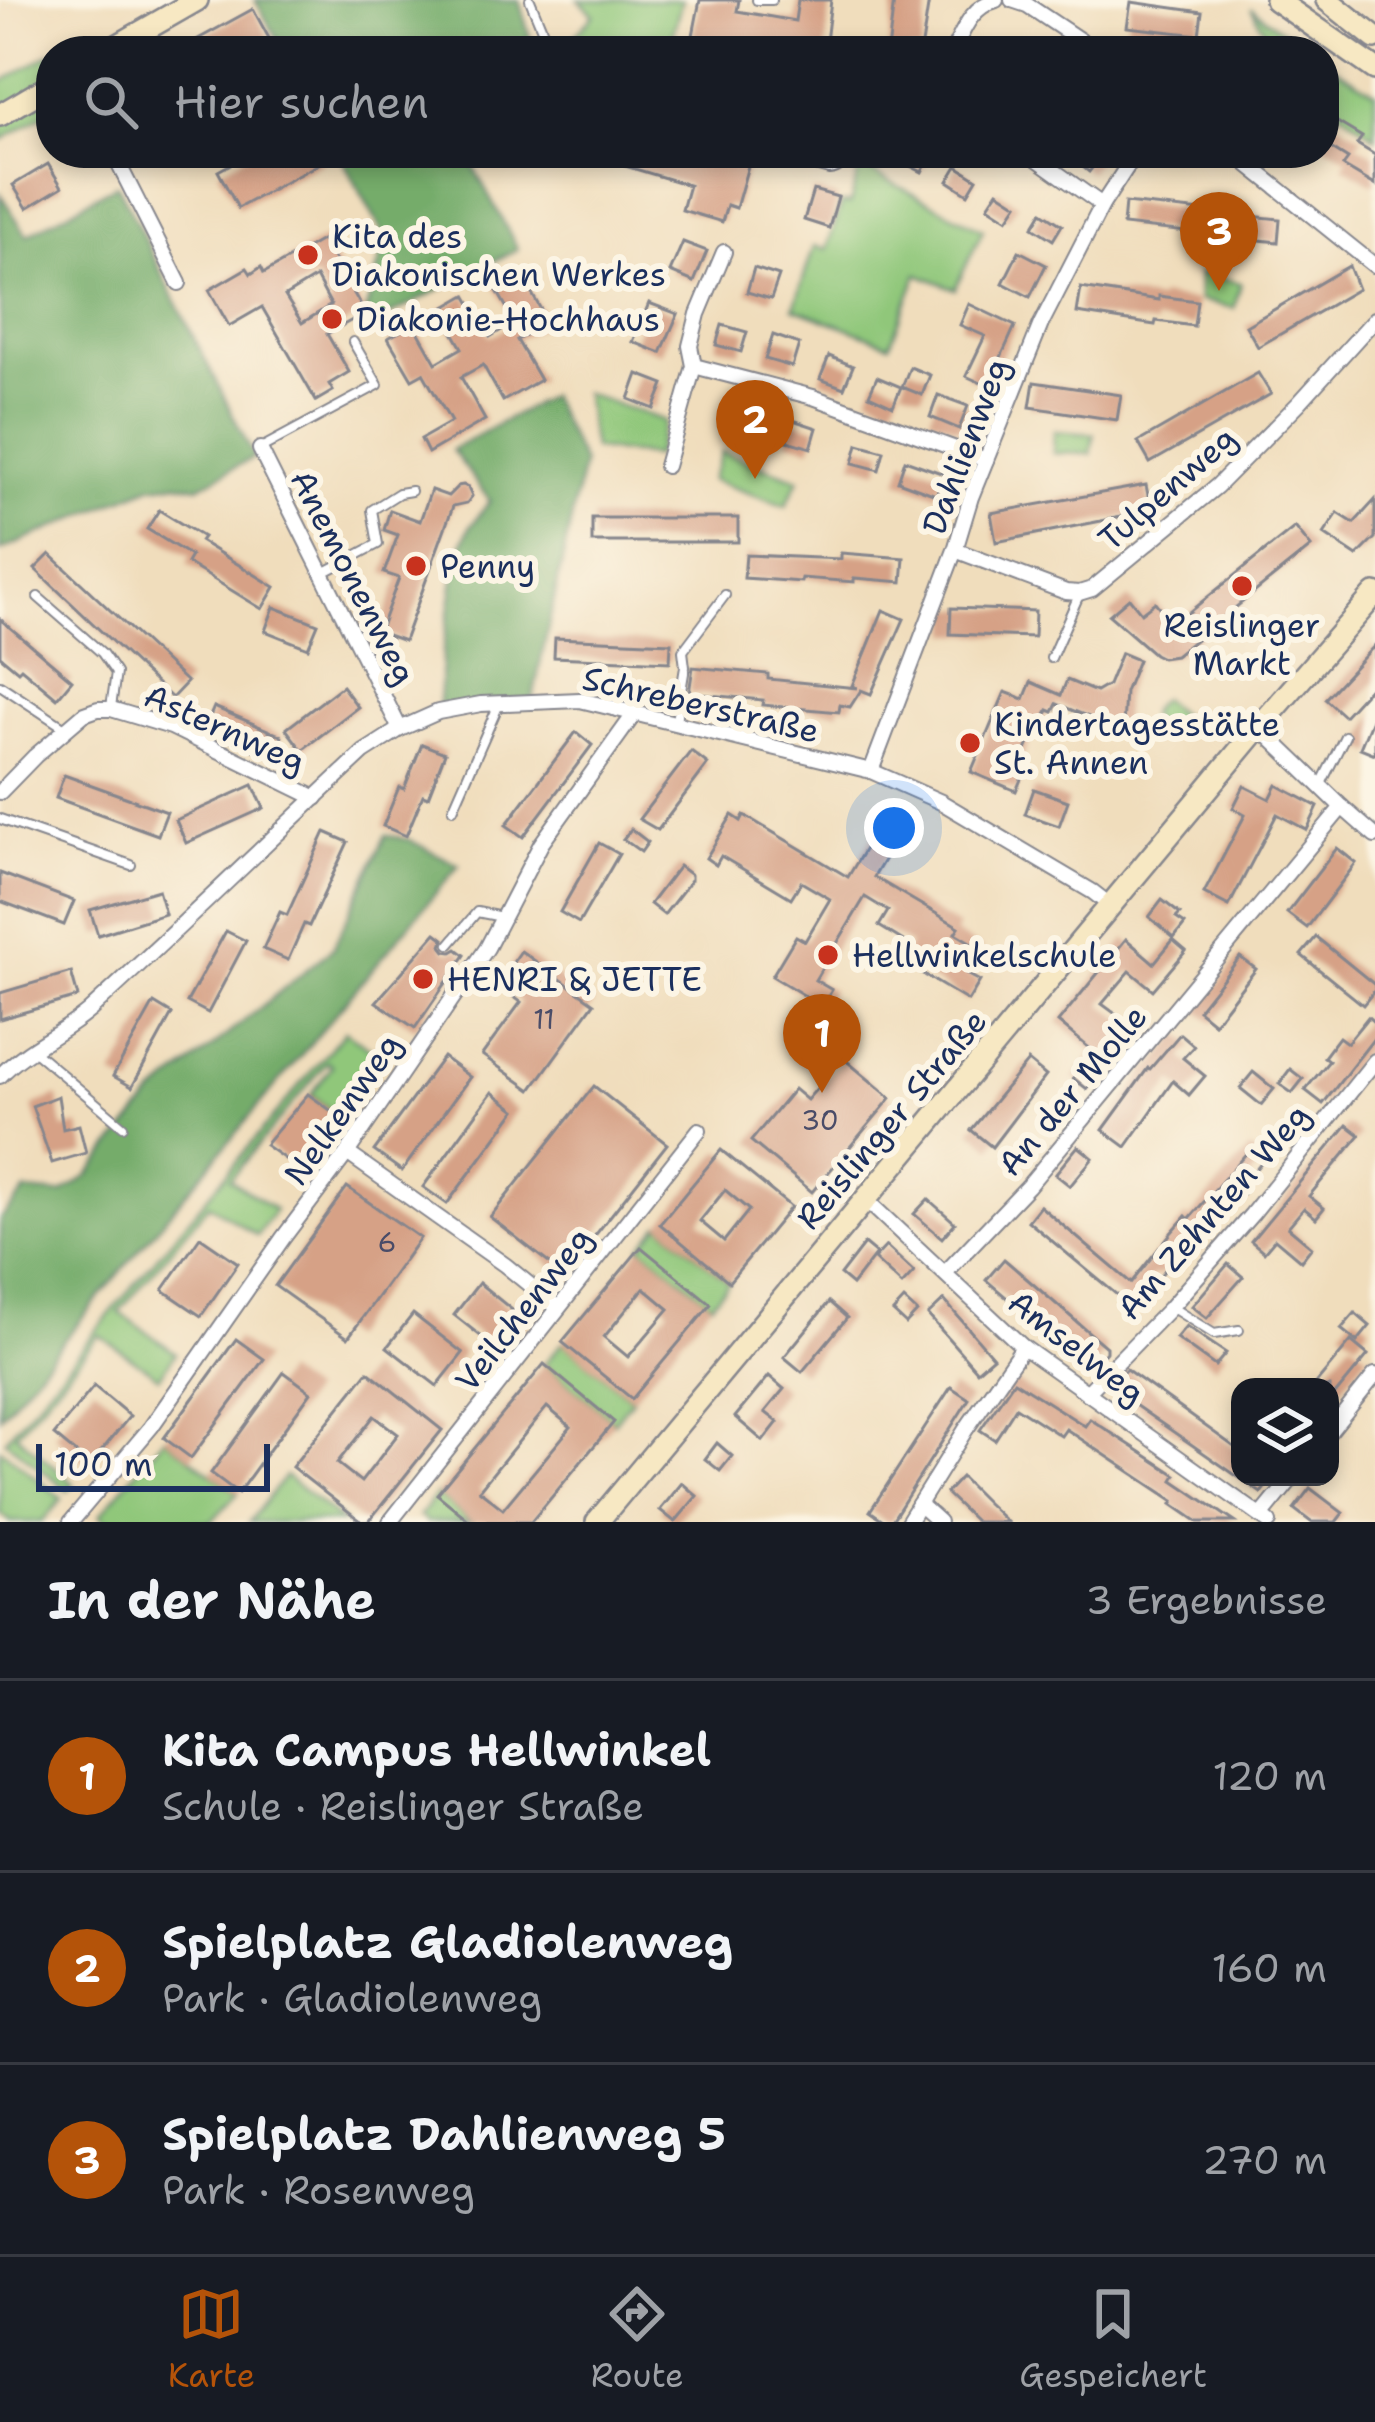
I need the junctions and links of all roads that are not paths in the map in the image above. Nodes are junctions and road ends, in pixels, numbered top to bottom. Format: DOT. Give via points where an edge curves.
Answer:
graph roads {
  1 [pos="196,0"];
  2 [pos="530,0"];
  3 [pos="757,0"];
  4 [pos="772,0"];
  5 [pos="996,0"];
  6 [pos="1012,0"];
  7 [pos="1276,0"];
  8 [pos="1327,0"];
  9 [pos="134,36"];
  10 [pos="544,36"];
  11 [pos="960,36"];
  12 [pos="1074,36"];
  13 [pos="1328,36"];
  14 [pos="1375,38"];
  15 [pos="1339,44"];
  16 [pos="1375,69"];
  17 [pos="36,94"];
  18 [pos="0,115"];
  19 [pos="121,168"];
  20 [pos="1050,168"];
  21 [pos="1126,168"];
  22 [pos="1253,168"];
  23 [pos="1102,205"];
  24 [pos="724,252"];
  25 [pos="1375,266"];
  26 [pos="179,283"];
  27 [pos="1375,319"];
  28 [pos="353,342"];
  29 [pos="694,366"];
  30 [pos="260,449"];
  31 [pos="986,460"];
  32 [pos="666,466"];
  33 [pos="411,491"];
  34 [pos="955,550"];
  35 [pos="322,574"];
  36 [pos="1079,593"];
  37 [pos="1375,594"];
  38 [pos="725,595"];
  39 [pos="38,597"];
  40 [pos="1051,658"];
  41 [pos="0,685"];
  42 [pos="500,703"];
  43 [pos="111,709"];
  44 [pos="635,713"];
  45 [pos="676,721"];
  46 [pos="1259,727"];
  47 [pos="65,728"];
  48 [pos="400,729"];
  49 [pos="1345,736"];
  50 [pos="871,771"];
  51 [pos="1320,786"];
  52 [pos="1,788"];
  53 [pos="316,798"];
  54 [pos="1342,807"];
  55 [pos="452,809"];
  56 [pos="0,819"];
  57 [pos="1375,836"];
  58 [pos="131,865"];
  59 [pos="1111,906"];
  60 [pos="503,918"];
  61 [pos="450,944"];
  62 [pos="34,1050"];
  63 [pos="6,1060"];
  64 [pos="1375,1060"];
  65 [pos="0,1076"];
  66 [pos="123,1126"];
  67 [pos="699,1130"];
  68 [pos="347,1153"];
  69 [pos="865,1199"];
  70 [pos="945,1273"];
  71 [pos="1171,1306"];
  72 [pos="558,1308"];
  73 [pos="1239,1330"];
  74 [pos="1023,1347"];
  75 [pos="1375,1375"];
  76 [pos="1087,1393"];
  77 [pos="1339,1420"];
  78 [pos="1287,1486"];
  79 [pos="920,1504"];
  80 [pos="1265,1518"];
  81 [pos="71,1522"];
  82 [pos="390,1522"];
  83 [pos="597,1522"];
  84 [pos="908,1522"];
  85 [pos="938,1522"];
  1 -- 9 [label="street"];
  2 -- 10 [label="lane"];
  3 -- 4 [label="lane"];
  5 -- 11 [label="street" via="971,14"];
  6 -- 12 [label="street"];
  7 -- 13 [label="street"];
  8 -- 14 [label="street"];
  15 -- 16 [label="street"];
  17 -- 18 [label="street"];
  19 -- 26 [label="street"];
  20 -- 23 [label="street"];
  21 -- 23 [label="street, Dahlienweg"];
  22 -- 25 [label="street"];
  23 -- 31 [label="street, Dahlienweg" via="1041,324"];
  24 -- 29 [label="street" via="698,314"];
  27 -- 36 [label="street, Tulpenweg" via="1216,486"];
  28 -- 30 [label="lane" via="378,385"];
  29 -- 31 [label="street" via="813,397"];
  29 -- 32 [label="street"];
  30 -- 35 [label="street, Anemonenweg"];
  31 -- 34 [label="street, Dahlienweg"];
  33 -- 35 [label="lane" via="372,510 378,544"];
  34 -- 36 [label="street"];
  34 -- 50 [label="street, Dahlienweg"];
  35 -- 48 [label="street, Anemonenweg"];
  36 -- 40 [label="lane"];
  37 -- 46 [label="street, Reislinger Straße"];
  38 -- 45 [label="lane" via="683,651"];
  39 -- 43 [label="lane" via="116,673"];
  41 -- 47 [label="lane"];
  42 -- 44 [label="street, Schreberstraße" via="580,700"];
  42 -- 48 [label="street, Schreberstraße" via="438,712"];
  42 -- 55 [label="lane"];
  43 -- 47 [label="street, Asternweg"];
  43 -- 53 [label="street, Asternweg" via="171,727"];
  44 -- 45 [label="street, Schreberstraße"];
  44 -- 60 [label="street, Nelkenweg" via="542,844"];
  45 -- 50 [label="street, Schreberstraße"];
  46 -- 51 [label="street"];
  46 -- 59 [label="street, Reislinger Straße"];
  47 -- 52 [label="street, Asternweg"];
  48 -- 53 [label="street, Schreberstraße"];
  49 -- 51 [label="lane"];
  50 -- 59 [label="street, Schreberstraße" via="941,802"];
  51 -- 54 [label="street"];
  53 -- 62 [label="street, Schreberstraße" via="83,1016"];
  54 -- 57 [label="street"];
  54 -- 70 [label="street, An der Molle" via="1028,1186"];
  56 -- 58 [label="lane"];
  59 -- 69 [label="street, Reislinger Straße"];
  60 -- 61 [label="lane" via="477,912"];
  60 -- 68 [label="street, Nelkenweg"];
  62 -- 63 [label="street, Schreberstraße"];
  62 -- 66 [label="lane"];
  63 -- 65 [label="street, Schreberstraße"];
  64 -- 71 [label="street, Am Zehnten Weg"];
  67 -- 72 [label="street, Veilchenweg"];
  68 -- 72 [label="street"];
  68 -- 81 [label="street, Nelkenweg" via="151,1427"];
  69 -- 70 [label="street, Amselweg"];
  69 -- 83 [label="street, Reislinger Straße"];
  70 -- 74 [label="street, Amselweg"];
  71 -- 73 [label="lane" via="1214,1334"];
  71 -- 76 [label="street, Am Zehnten Weg"];
  72 -- 82 [label="street, Veilchenweg"];
  74 -- 76 [label="street, Amselweg"];
  74 -- 79 [label="street"];
  75 -- 77 [label="street"];
  76 -- 80 [label="street, Amselweg"];
  78 -- 80 [label="street"];
  79 -- 84 [label="street"];
  79 -- 85 [label="street"];
}
